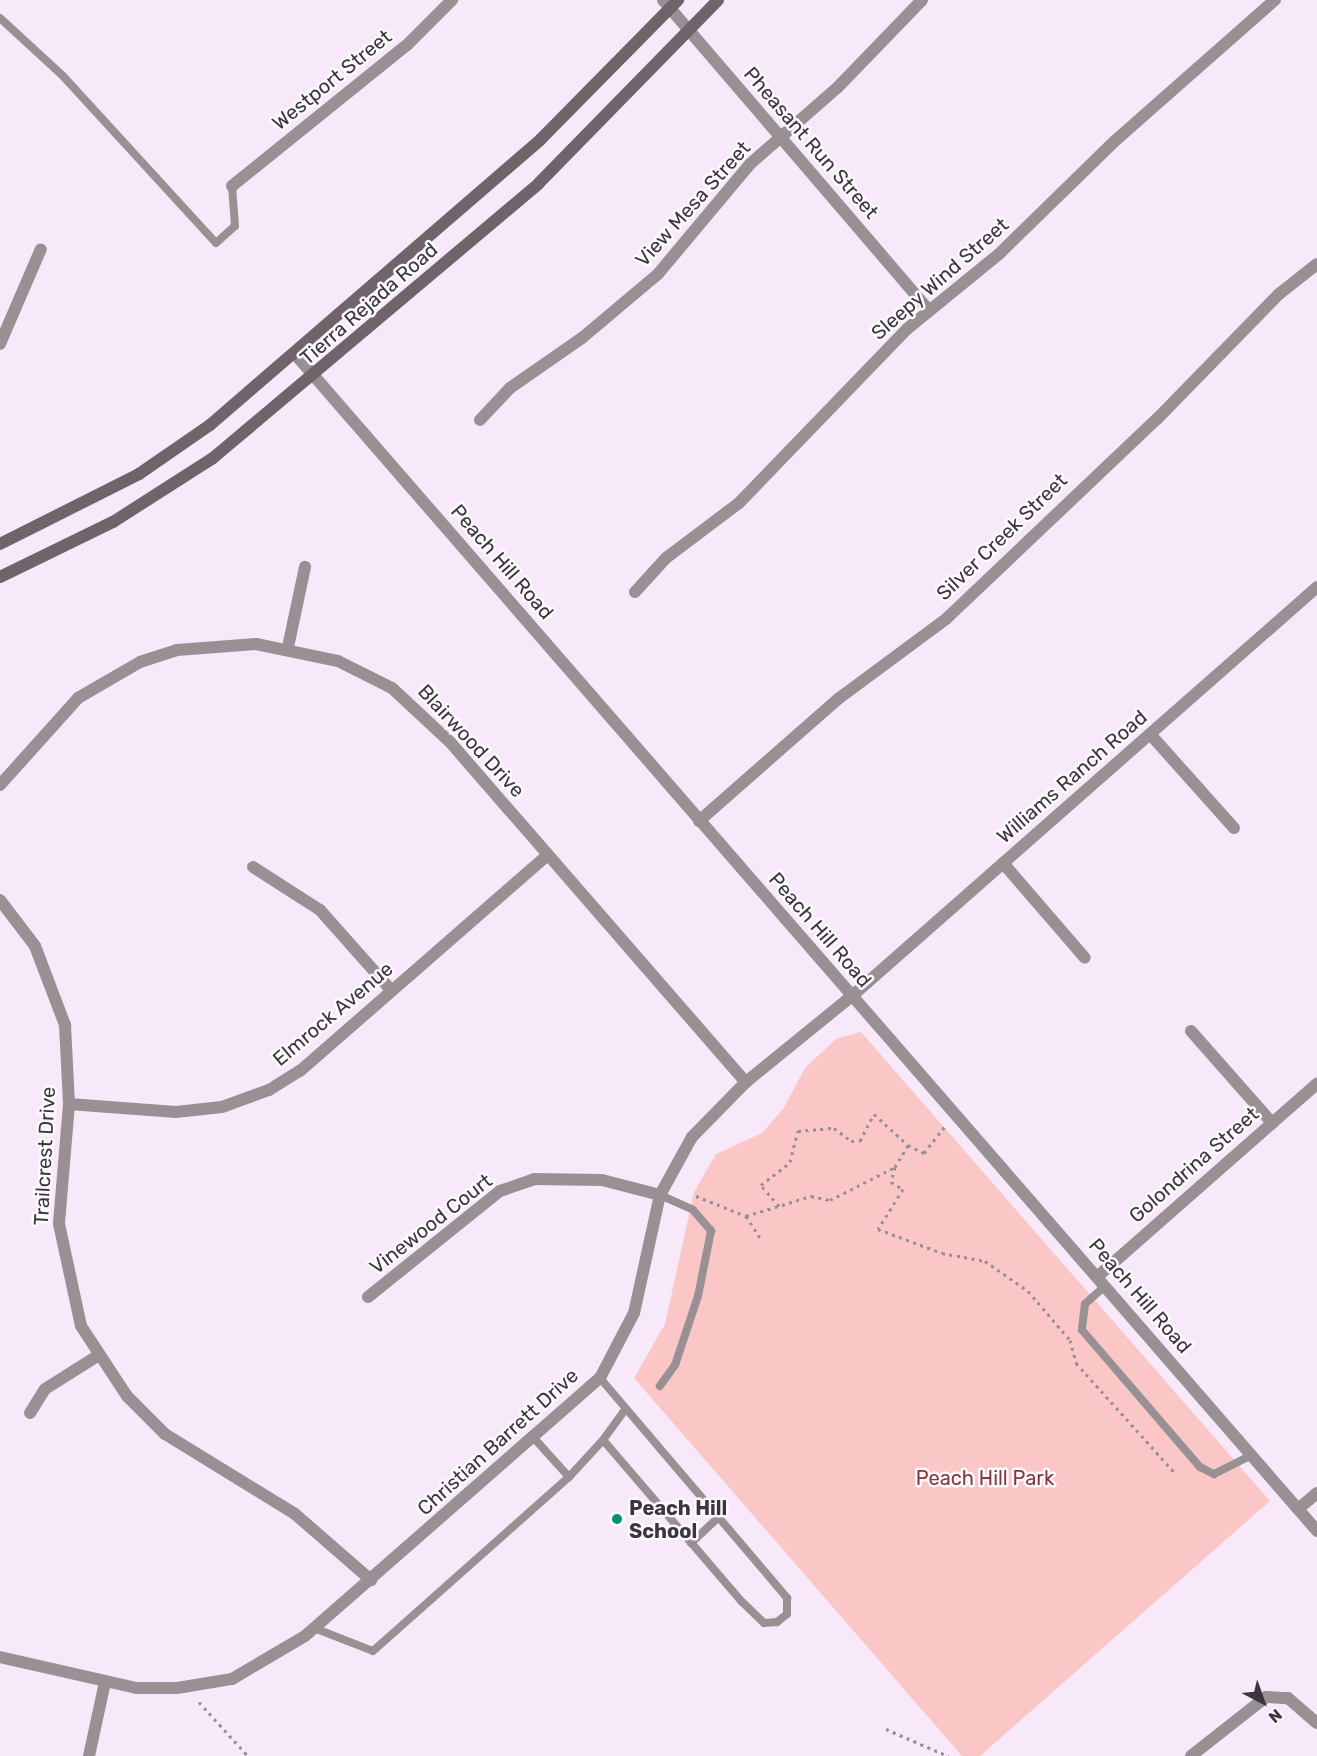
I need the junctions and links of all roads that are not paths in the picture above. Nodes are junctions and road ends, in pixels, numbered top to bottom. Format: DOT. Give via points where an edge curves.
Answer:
graph roads {
  1 [pos="452,0"];
  2 [pos="718,0"];
  3 [pos="922,0"];
  4 [pos="1275,0"];
  5 [pos="670,3"];
  6 [pos="0,18"];
  7 [pos="688,31"];
  8 [pos="781,139"];
  9 [pos="232,186"];
  10 [pos="41,249"];
  11 [pos="1317,264"];
  12 [pos="929,310"];
  13 [pos="0,344"];
  14 [pos="295,354"];
  15 [pos="315,376"];
  16 [pos="480,420"];
  17 [pos="0,544"];
  18 [pos="305,567"];
  19 [pos="0,577"];
  20 [pos="1317,587"];
  21 [pos="635,592"];
  22 [pos="288,647"];
  23 [pos="1150,734"];
  24 [pos="0,785"];
  25 [pos="699,821"];
  26 [pos="1234,828"];
  27 [pos="548,855"];
  28 [pos="1003,863"];
  29 [pos="253,867"];
  30 [pos="0,900"];
  31 [pos="1085,957"];
  32 [pos="392,991"];
  33 [pos="852,996"];
  34 [pos="1191,1031"];
  35 [pos="746,1082"];
  36 [pos="1317,1084"];
  37 [pos="69,1104"];
  38 [pos="1272,1123"];
  39 [pos="660,1195"];
  40 [pos="1101,1281"];
  41 [pos="368,1297"];
  42 [pos="99,1355"];
  43 [pos="600,1378"];
  44 [pos="660,1386"];
  45 [pos="625,1410"];
  46 [pos="30,1413"];
  47 [pos="533,1437"];
  48 [pos="603,1440"];
  49 [pos="1252,1455"];
  50 [pos="569,1477"];
  51 [pos="1317,1493"];
  52 [pos="1298,1509"];
  53 [pos="718,1518"];
  54 [pos="1317,1531"];
  55 [pos="691,1543"];
  56 [pos="371,1580"];
  57 [pos="314,1628"];
  58 [pos="0,1657"];
  59 [pos="105,1682"];
  60 [pos="1317,1723"];
  61 [pos="89,1756"];
  62 [pos="1191,1756"];
  1 -- 9 [label="street, Westport Street" via="407,45"];
  2 -- 7 [label="main road, Tierra Rejada Road"];
  3 -- 8 [label="street, View Mesa Street"];
  4 -- 12 [label="street, Sleepy Wind Street" via="1116,140 999,254"];
  5 -- 7 [label="street, Pheasant Run Street"];
  5 -- 14 [label="main road, Tierra Rejada Road" via="540,140"];
  6 -- 9 [label="lane" via="63,76 216,243 235,226"];
  7 -- 8 [label="street, Pheasant Run Street"];
  7 -- 15 [label="main road, Tierra Rejada Road" via="539,183"];
  8 -- 12 [label="street, Pheasant Run Street"];
  8 -- 16 [label="street, View Mesa Street" via="750,164 658,274 592,331 510,388"];
  10 -- 13 [label="street"];
  11 -- 25 [label="street, Silver Creek Street" via="1279,294 1157,419 946,619 822,712"];
  12 -- 21 [label="street, Sleepy Wind Street" via="739,503 666,558"];
  14 -- 15 [label="street, Peach Hill Road"];
  14 -- 17 [label="main road, Tierra Rejada Road" via="139,474"];
  15 -- 19 [label="main road, Tierra Rejada Road" via="184,481 68,547"];
  15 -- 25 [label="street, Peach Hill Road"];
  18 -- 22 [label="street"];
  20 -- 23 [label="street, Williams Ranch Road"];
  22 -- 24 [label="street, Blairwood Drive" via="215,645 140,662 78,698"];
  22 -- 27 [label="street, Blairwood Drive" via="376,678 411,703"];
  23 -- 26 [label="street"];
  23 -- 28 [label="street, Williams Ranch Road"];
  25 -- 33 [label="street, Peach Hill Road"];
  27 -- 32 [label="street, Elmrock Avenue"];
  27 -- 35 [label="street, Blairwood Drive"];
  28 -- 31 [label="street"];
  28 -- 33 [label="street, Williams Ranch Road"];
  29 -- 32 [label="street" via="320,910"];
  30 -- 37 [label="street, Trailcrest Drive" via="34,946 57,994 68,1058"];
  32 -- 37 [label="street, Elmrock Avenue" via="300,1071 247,1101 176,1112"];
  33 -- 35 [label="street, Christian Barrett Drive"];
  33 -- 40 [label="street, Peach Hill Road"];
  34 -- 38 [label="street"];
  35 -- 39 [label="street, Christian Barrett Drive" via="692,1137"];
  36 -- 38 [label="street, Golondrina Street"];
  37 -- 42 [label="street, Trailcrest Drive" via="59,1224 81,1326"];
  38 -- 40 [label="street, Golondrina Street"];
  39 -- 41 [label="street, Vinewood Court" via="602,1180 534,1179 500,1191"];
  39 -- 43 [label="street, Christian Barrett Drive" via="634,1313"];
  39 -- 44 [label="lane" via="693,1210 711,1231 698,1296 675,1365"];
  40 -- 49 [label="street, Peach Hill Road"];
  40 -- 49 [label="lane" via="1085,1304 1082,1330 1200,1467 1214,1474"];
  42 -- 46 [label="street" via="45,1389"];
  42 -- 56 [label="street, Trailcrest Drive" via="127,1396 165,1434 295,1514"];
  43 -- 45 [label="lane"];
  43 -- 47 [label="street, Christian Barrett Drive"];
  45 -- 48 [label="lane"];
  45 -- 53 [label="lane"];
  47 -- 50 [label="lane"];
  47 -- 56 [label="street, Christian Barrett Drive"];
  48 -- 50 [label="lane"];
  48 -- 55 [label="lane"];
  49 -- 52 [label="street, Peach Hill Road"];
  50 -- 57 [label="lane" via="373,1651"];
  51 -- 52 [label="street"];
  52 -- 54 [label="street, Peach Hill Road"];
  53 -- 55 [label="lane"];
  53 -- 55 [label="lane" via="787,1598 787,1614 777,1622 764,1623"];
  56 -- 57 [label="street, Christian Barrett Drive"];
  57 -- 59 [label="street, Christian Barrett Drive" via="270,1661 232,1679 177,1688"];
  58 -- 59 [label="street, Christian Barrett Drive"];
  59 -- 61 [label="street"];
  60 -- 62 [label="street" via="1288,1698 1258,1700"];
}
